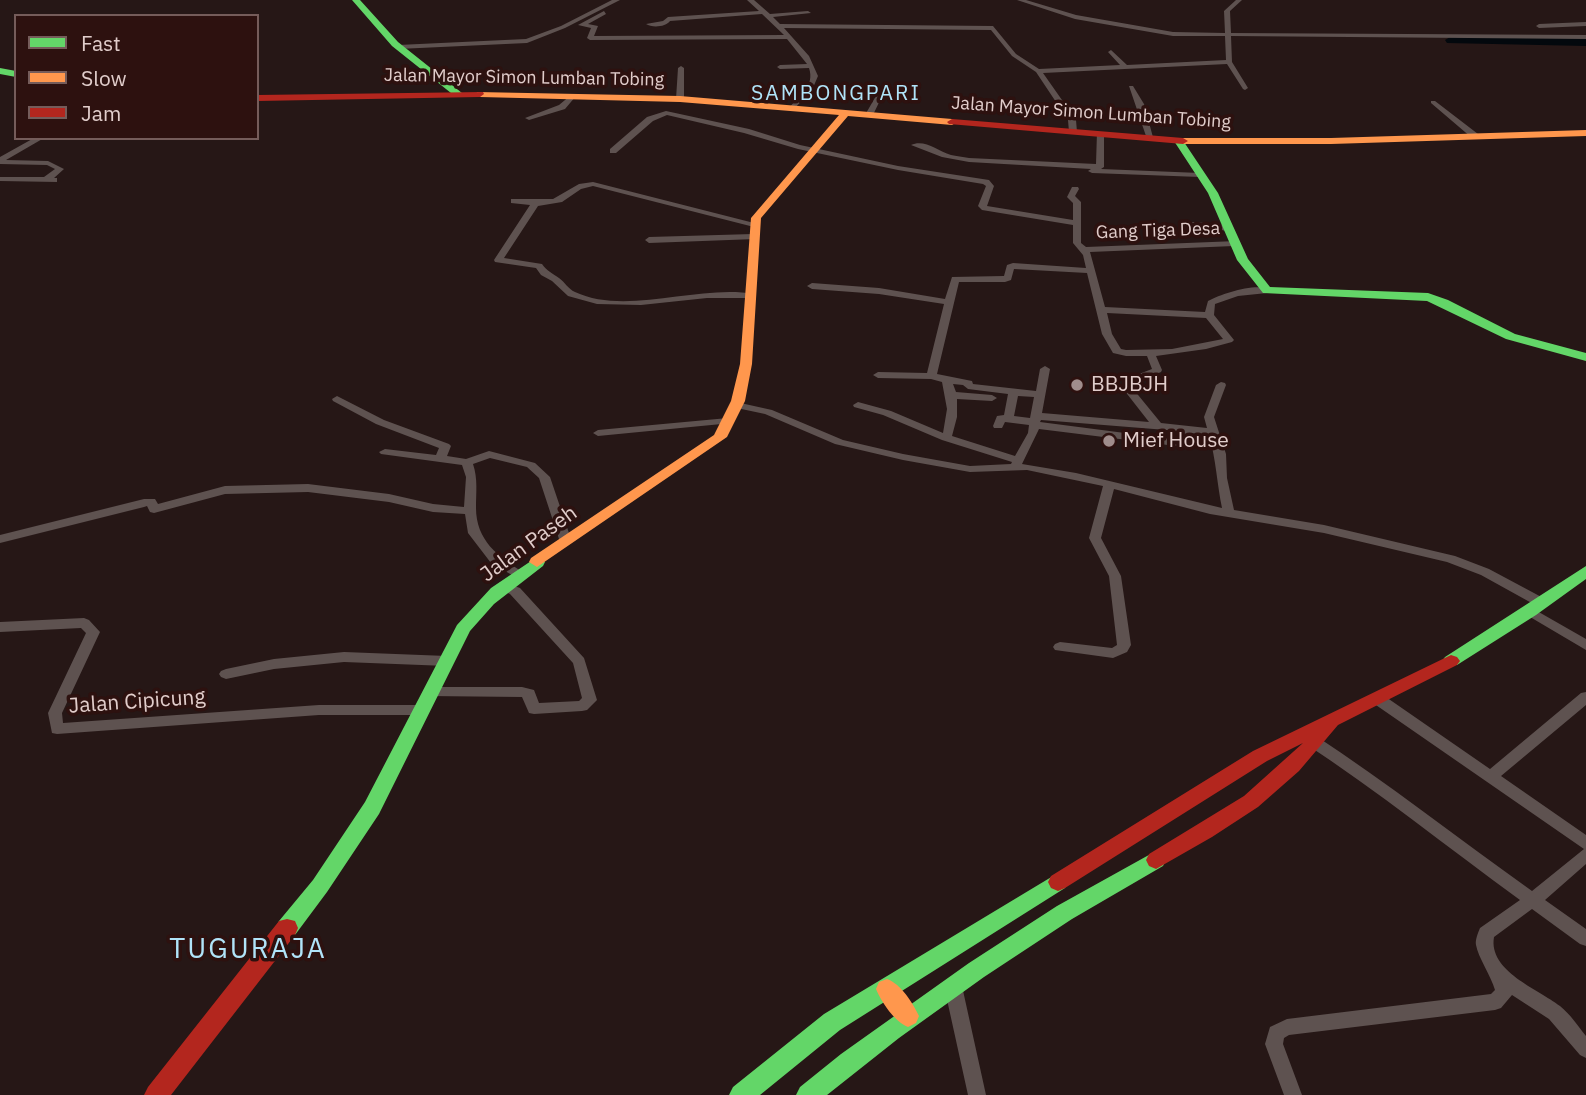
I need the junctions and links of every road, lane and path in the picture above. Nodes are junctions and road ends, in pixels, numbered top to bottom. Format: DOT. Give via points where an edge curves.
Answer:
graph roads {
  1 [pos="356,0"];
  2 [pos="617,0"];
  3 [pos="750,0"];
  4 [pos="1020,0"];
  5 [pos="1239,0"];
  6 [pos="808,13"];
  7 [pos="767,14"];
  8 [pos="596,15"];
  9 [pos="649,24"];
  10 [pos="1586,24"];
  11 [pos="779,26"];
  12 [pos="1539,26"];
  13 [pos="1228,34"];
  14 [pos="790,37"];
  15 [pos="1586,37"];
  16 [pos="398,47"];
  17 [pos="1111,52"];
  18 [pos="1229,62"];
  19 [pos="811,66"];
  20 [pos="1155,66"];
  21 [pos="780,67"];
  22 [pos="681,68"];
  23 [pos="1122,68"];
  24 [pos="1038,71"];
  25 [pos="1167,77"];
  26 [pos="1245,88"];
  27 [pos="882,90"];
  28 [pos="460,95"];
  29 [pos="573,96"];
  30 [pos="259,98"];
  31 [pos="680,99"];
  32 [pos="1433,102"];
  33 [pos="793,108"];
  34 [pos="846,113"];
  35 [pos="869,115"];
  36 [pos="529,118"];
  37 [pos="1073,132"];
  38 [pos="1586,133"];
  39 [pos="1100,134"];
  40 [pos="1475,136"];
  41 [pos="1151,139"];
  42 [pos="37,140"];
  43 [pos="1179,141"];
  44 [pos="915,145"];
  45 [pos="815,150"];
  46 [pos="613,151"];
  47 [pos="0,161"];
  48 [pos="1089,166"];
  49 [pos="1200,175"];
  50 [pos="0,179"];
  51 [pos="46,180"];
  52 [pos="58,180"];
  53 [pos="1074,189"];
  54 [pos="514,201"];
  55 [pos="536,203"];
  56 [pos="1078,223"];
  57 [pos="1193,225"];
  58 [pos="754,230"];
  59 [pos="1231,236"];
  60 [pos="649,240"];
  61 [pos="1084,250"];
  62 [pos="1091,271"];
  63 [pos="811,286"];
  64 [pos="1267,290"];
  65 [pos="751,296"];
  66 [pos="948,302"];
  67 [pos="1101,310"];
  68 [pos="1209,315"];
  69 [pos="1150,354"];
  70 [pos="1586,357"];
  71 [pos="1045,369"];
  72 [pos="878,375"];
  73 [pos="931,376"];
  74 [pos="945,379"];
  75 [pos="1220,385"];
  76 [pos="993,394"];
  77 [pos="951,395"];
  78 [pos="1041,395"];
  79 [pos="1013,397"];
  80 [pos="337,399"];
  81 [pos="736,405"];
  82 [pos="858,405"];
  83 [pos="728,421"];
  84 [pos="1036,421"];
  85 [pos="1003,422"];
  86 [pos="1158,426"];
  87 [pos="1184,429"];
  88 [pos="1213,432"];
  89 [pos="598,433"];
  90 [pos="946,438"];
  91 [pos="385,452"];
  92 [pos="440,459"];
  93 [pos="467,462"];
  94 [pos="1016,464"];
  95 [pos="1109,486"];
  96 [pos="470,511"];
  97 [pos="1229,514"];
  98 [pos="0,539"];
  99 [pos="566,542"];
  100 [pos="1586,571"];
  101 [pos="519,575"];
  102 [pos="503,586"];
  103 [pos="1536,607"];
  104 [pos="0,626"];
  105 [pos="1586,645"];
  106 [pos="1060,647"];
  107 [pos="447,661"];
  108 [pos="226,674"];
  109 [pos="432,692"];
  110 [pos="1586,697"];
  111 [pos="1378,699"];
  112 [pos="422,710"];
  113 [pos="1330,723"];
  114 [pos="1302,734"];
  115 [pos="1317,744"];
  116 [pos="1491,776"];
  117 [pos="1586,843"];
  118 [pos="1586,855"];
  119 [pos="1533,900"];
  120 [pos="1586,939"];
  121 [pos="1500,977"];
  122 [pos="953,986"];
  123 [pos="887,989"];
  124 [pos="908,1016"];
  125 [pos="1586,1049"];
  126 [pos="156,1095"];
  127 [pos="741,1095"];
  128 [pos="808,1095"];
  129 [pos="977,1095"];
  130 [pos="1293,1095"];
  1 -- 16 [label="street"];
  2 -- 8 [label="street"];
  3 -- 7 [label="street"];
  4 -- 13 [label="street" via="1075,17 1153,31"];
  5 -- 13 [label="street" via="1227,11"];
  6 -- 7 [label="street"];
  7 -- 9 [label="street" via="666,19 665,23"];
  7 -- 11 [label="street"];
  8 -- 14 [label="street" via="581,24 595,26 591,39"];
  8 -- 16 [label="street" via="527,41"];
  10 -- 12 [label="street"];
  11 -- 14 [label="street"];
  11 -- 24 [label="street" via="993,28 1014,55"];
  13 -- 15 [label="street"];
  13 -- 18 [label="street"];
  14 -- 19 [label="street"];
  16 -- 28 [label="street"];
  17 -- 23 [label="street"];
  18 -- 20 [label="street"];
  18 -- 26 [label="street"];
  19 -- 21 [label="street"];
  19 -- 33 [label="street" via="812,84"];
  20 -- 23 [label="street"];
  20 -- 25 [label="street"];
  22 -- 31 [label="street"];
  23 -- 24 [label="street"];
  23 -- 41 [label="street"];
  24 -- 37 [label="street" via="1072,120"];
  27 -- 35 [label="street"];
  28 -- 29 [label="street, Jalan Mayor Simon Lumban Tobing"];
  28 -- 30 [label="street, Jalan Mayor Simon Lumban Tobing"];
  29 -- 31 [label="street, Jalan Mayor Simon Lumban Tobing"];
  29 -- 36 [label="street" via="562,107"];
  31 -- 33 [label="street, Jalan Mayor Simon Lumban Tobing"];
  32 -- 40 [label="street"];
  33 -- 34 [label="street, Jalan Mayor Simon Lumban Tobing"];
  34 -- 35 [label="street, Jalan Mayor Simon Lumban Tobing"];
  34 -- 45 [label="street"];
  35 -- 37 [label="street, Jalan Mayor Simon Lumban Tobing"];
  37 -- 39 [label="street, Jalan Mayor Simon Lumban Tobing"];
  38 -- 40 [label="street, Jalan Mayor Simon Lumban Tobing"];
  39 -- 41 [label="street, Jalan Mayor Simon Lumban Tobing"];
  39 -- 48 [label="street" via="1102,166"];
  40 -- 43 [label="street, Jalan Mayor Simon Lumban Tobing"];
  41 -- 43 [label="street, Jalan Mayor Simon Lumban Tobing"];
  42 -- 47 [label="street"];
  43 -- 49 [label="street"];
  44 -- 48 [label="street" via="933,147 949,157"];
  45 -- 46 [label="street" via="664,113 650,119"];
  45 -- 56 [label="street" via="986,182 990,186 985,208"];
  45 -- 58 [label="street" via="756,218"];
  47 -- 51 [label="street" via="48,163 60,169"];
  48 -- 49 [label="street" via="1092,172"];
  49 -- 59 [label="street" via="1217,200"];
  50 -- 51 [label="street"];
  51 -- 52 [label="street"];
  53 -- 56 [label="street" via="1071,197 1076,202"];
  54 -- 55 [label="street"];
  55 -- 58 [label="street" via="558,200 582,184 593,184"];
  55 -- 65 [label="street" via="498,260 539,266 544,275 574,295 617,302"];
  56 -- 61 [label="street" via="1078,244"];
  57 -- 59 [label="street"];
  58 -- 60 [label="street"];
  58 -- 65 [label="street, Jalan Paseh"];
  59 -- 61 [label="street, Gang Tiga Desa"];
  59 -- 64 [label="street" via="1252,275"];
  61 -- 62 [label="street"];
  62 -- 66 [label="street" via="1013,266 1005,279 958,277"];
  62 -- 67 [label="street"];
  63 -- 66 [label="street"];
  64 -- 68 [label="street" via="1219,298 1211,303"];
  64 -- 70 [label="street" via="1448,301 1500,332"];
  65 -- 81 [label="street, Jalan Paseh" via="746,364"];
  66 -- 73 [label="street"];
  67 -- 68 [label="street"];
  67 -- 69 [label="street" via="1116,351"];
  68 -- 69 [label="street" via="1227,342"];
  69 -- 86 [label="street" via="1157,370 1133,379 1129,390"];
  71 -- 78 [label="street"];
  72 -- 73 [label="street"];
  73 -- 74 [label="street"];
  74 -- 76 [label="street"];
  74 -- 77 [label="street"];
  75 -- 88 [label="street" via="1209,417"];
  76 -- 77 [label="street"];
  76 -- 79 [label="street" via="991,401"];
  77 -- 90 [label="street" via="951,426"];
  78 -- 79 [label="street"];
  78 -- 84 [label="street"];
  79 -- 85 [label="street"];
  80 -- 92 [label="street" via="380,422 445,446"];
  81 -- 83 [label="street, Jalan Paseh"];
  81 -- 94 [label="street" via="768,412 839,442 903,457 970,469"];
  82 -- 90 [label="street"];
  83 -- 89 [label="street"];
  83 -- 99 [label="street, Jalan Paseh" via="720,437 699,454"];
  84 -- 85 [label="street"];
  84 -- 86 [label="street"];
  84 -- 87 [label="street" via="1184,444"];
  84 -- 94 [label="street"];
  86 -- 87 [label="street"];
  87 -- 88 [label="street"];
  88 -- 97 [label="street"];
  90 -- 94 [label="street"];
  91 -- 92 [label="street"];
  92 -- 93 [label="street"];
  93 -- 96 [label="street" via="472,477"];
  93 -- 99 [label="street" via="489,454 531,465 544,477"];
  94 -- 95 [label="street"];
  95 -- 97 [label="street"];
  95 -- 106 [label="street" via="1095,538 1115,576 1124,645 1112,653"];
  96 -- 98 [label="street" via="345,491 235,488 154,509 151,502 145,503"];
  96 -- 101 [label="street" via="474,533 495,560"];
  97 -- 103 [label="street" via="1324,529 1451,559 1485,572"];
  99 -- 101 [label="street, Jalan Paseh"];
  100 -- 103 [label="street"];
  101 -- 102 [label="street, Jalan Paseh"];
  102 -- 107 [label="street, Jalan Paseh" via="478,608"];
  102 -- 109 [label="street" via="515,591 579,661 590,700 582,706 534,709 529,694 522,692"];
  103 -- 105 [label="street"];
  103 -- 111 [label="street" via="1435,671"];
  104 -- 112 [label="street, Jalan Cipicung" via="84,623 93,632 55,713 57,729 319,710"];
  107 -- 108 [label="street" via="344,657"];
  107 -- 109 [label="street, Jalan Paseh"];
  109 -- 112 [label="street, Jalan Paseh"];
  110 -- 116 [label="street"];
  111 -- 113 [label="street"];
  111 -- 116 [label="street"];
  112 -- 126 [label="street, Jalan Paseh" via="372,808 320,886"];
  113 -- 114 [label="street"];
  113 -- 115 [label="street"];
  114 -- 115 [label="street"];
  114 -- 123 [label="street"];
  115 -- 119 [label="street"];
  115 -- 122 [label="street" via="1247,804"];
  116 -- 117 [label="street"];
  118 -- 119 [label="street"];
  119 -- 120 [label="street"];
  119 -- 121 [label="street" via="1486,933 1484,945"];
  121 -- 125 [label="street" via="1555,1013"];
  121 -- 130 [label="street" via="1504,993 1495,1002 1276,1032 1274,1044"];
  122 -- 124 [label="street"];
  122 -- 129 [label="street"];
  123 -- 124 [label="street"];
  123 -- 127 [label="street" via="832,1022"];
  124 -- 128 [label="street"];
}
